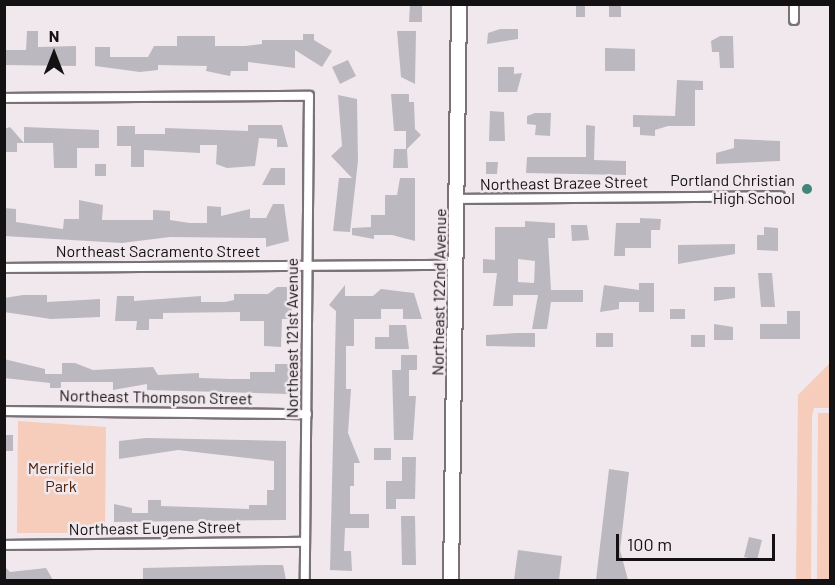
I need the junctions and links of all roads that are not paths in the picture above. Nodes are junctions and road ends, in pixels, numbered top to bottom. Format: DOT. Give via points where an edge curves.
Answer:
graph roads {
  1 [pos="459,4"];
  2 [pos="794,4"];
  3 [pos="794,21"];
  4 [pos="4,98"];
  5 [pos="780,196"];
  6 [pos="456,199"];
  7 [pos="308,265"];
  8 [pos="455,266"];
  9 [pos="4,268"];
  10 [pos="4,411"];
  11 [pos="306,414"];
  12 [pos="305,542"];
  13 [pos="4,545"];
  14 [pos="305,580"];
  15 [pos="451,580"];
  1 -- 6 [label="main road, Northeast 122nd Avenue"];
  2 -- 3 [label="street"];
  4 -- 7 [label="street, Northeast 121st Avenue" via="309,96"];
  5 -- 6 [label="street, Northeast Brazee Street"];
  6 -- 8 [label="main road, Northeast 122nd Avenue"];
  7 -- 8 [label="street, Northeast Sacramento Street"];
  7 -- 9 [label="street, Northeast Sacramento Street"];
  7 -- 11 [label="street, Northeast 121st Avenue"];
  8 -- 15 [label="main road, Northeast 122nd Avenue"];
  10 -- 11 [label="street, Northeast Thompson Street"];
  11 -- 12 [label="street, Northeast 121st Avenue"];
  12 -- 13 [label="street, Northeast Eugene Street"];
  12 -- 14 [label="street, Northeast 121st Avenue"];
}
